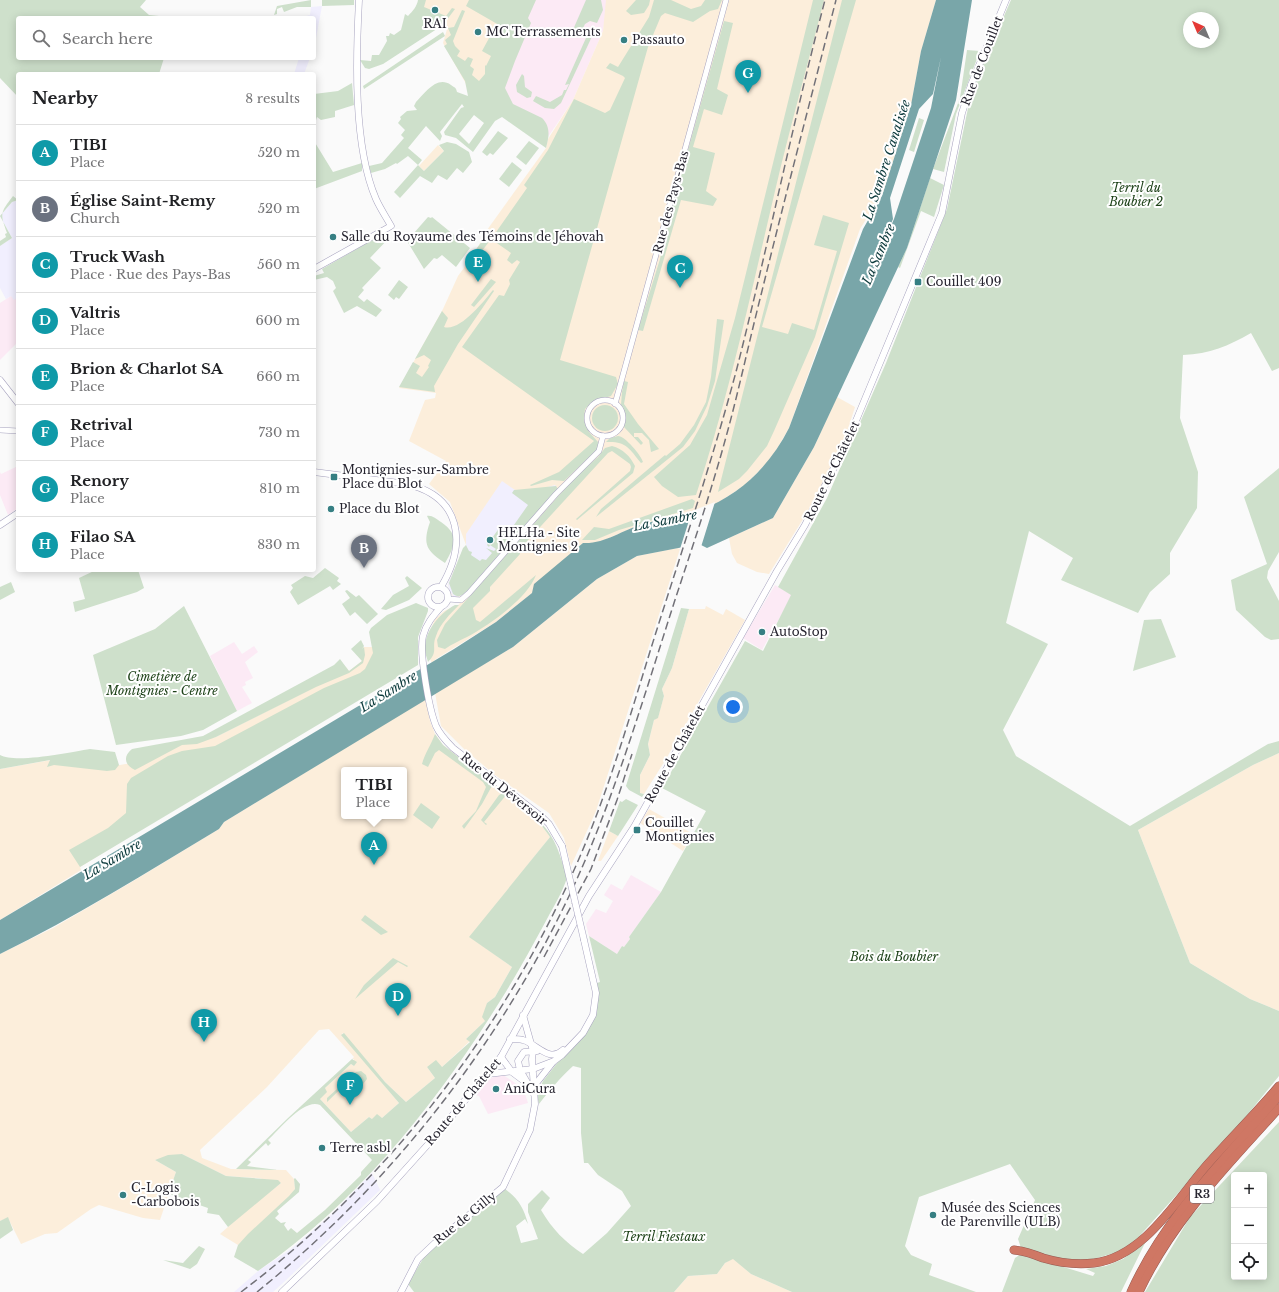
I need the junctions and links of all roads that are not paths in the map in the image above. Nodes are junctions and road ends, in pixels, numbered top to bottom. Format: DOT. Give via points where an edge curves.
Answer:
graph roads {
  1 [pos="359,0"];
  2 [pos="726,0"];
  3 [pos="1006,0"];
  4 [pos="956,147"];
  5 [pos="316,268"];
  6 [pos="0,380"];
  7 [pos="16,400"];
  8 [pos="615,404"];
  9 [pos="0,430"];
  10 [pos="16,431"];
  11 [pos="603,436"];
  12 [pos="316,472"];
  13 [pos="16,514"];
  14 [pos="0,525"];
  15 [pos="442,587"];
  16 [pos="448,599"];
  17 [pos="432,606"];
  18 [pos="441,607"];
  19 [pos="431,618"];
  20 [pos="524,1015"];
  21 [pos="583,1033"];
  22 [pos="510,1039"];
  23 [pos="533,1048"];
  24 [pos="501,1057"];
  25 [pos="554,1061"];
  26 [pos="533,1069"];
  27 [pos="520,1070"];
  28 [pos="512,1072"];
  29 [pos="488,1074"];
  30 [pos="528,1084"];
  31 [pos="534,1086"];
  32 [pos="1279,1086"];
  33 [pos="534,1094"];
  34 [pos="1279,1096"];
  35 [pos="1279,1108"];
  36 [pos="1207,1165"];
  37 [pos="1191,1195"];
  38 [pos="1014,1250"];
  39 [pos="282,1292"];
  40 [pos="401,1292"];
  41 [pos="1131,1292"];
  42 [pos="1139,1292"];
  1 -- 5 [label="main road" via="357,90 364,155 376,198 391,226"];
  2 -- 8 [label="street, Rue des Pays-Bas"];
  3 -- 4 [label="main road, Rue de Couillet" via="971,85 962,113"];
  4 -- 20 [label="main road, Route de Châtelet" via="942,213 848,440 805,525 634,827 589,896"];
  6 -- 7 [label="main road"];
  8 -- 11 [label="street" via="622,412 622,424 615,433"];
  8 -- 11 [label="street" via="610,401 598,402 587,415 589,427"];
  9 -- 10 [label="street"];
  11 -- 16 [label="street" via="599,451 556,494 469,593 461,600"];
  12 -- 15 [label="main road" via="407,484 420,487 441,500 454,521 457,536 456,550"];
  13 -- 14 [label="main road"];
  15 -- 16 [label="main road"];
  15 -- 17 [label="main road" via="432,588 428,594 428,601"];
  16 -- 18 [label="main road"];
  17 -- 18 [label="main road"];
  17 -- 19 [label="main road, Rue du Déversoir"];
  18 -- 19 [label="main road, Rue du Déversoir"];
  19 -- 21 [label="main road, Rue du Déversoir, bridge" via="422,645 423,661 433,714 442,737 549,824 562,846 595,984 596,1004"];
  20 -- 22 [label="main road, Route de Châtelet"];
  20 -- 23 [label="main road" via="526,1030"];
  21 -- 23 [label="main road, Rue du Déversoir" via="560,1053 546,1054"];
  21 -- 25 [label="main road, Rue du Déversoir"];
  22 -- 23 [label="main road, Rue du Déversoir" via="523,1040"];
  22 -- 24 [label="main road, Route de Châtelet"];
  23 -- 26 [label="main road, Rue de Gilly"];
  23 -- 27 [label="main road" via="520,1056"];
  24 -- 28 [label="main road"];
  24 -- 29 [label="main road, Route de Châtelet"];
  25 -- 26 [label="main road, Rue du Déversoir"];
  25 -- 31 [label="main road"];
  26 -- 27 [label="main road, Rue du Déversoir"];
  26 -- 31 [label="main road, Rue de Gilly"];
  27 -- 28 [label="main road, Rue du Déversoir"];
  27 -- 30 [label="main road"];
  28 -- 29 [label="main road, Rue du Déversoir"];
  28 -- 30 [label="main road"];
  29 -- 39 [label="main road, Route de Châtelet" via="377,1201"];
  30 -- 33 [label="main road"];
  31 -- 33 [label="main road, Rue de Gilly"];
  32 -- 36 [label="highway"];
  33 -- 40 [label="main road, Rue de Gilly" via="534,1116 530,1130 503,1187 418,1259"];
  34 -- 37 [label="highway, R3"];
  35 -- 42 [label="highway, R3" via="1184,1216"];
  36 -- 37 [label="highway"];
  36 -- 38 [label="highway" via="1147,1236 1128,1251 1112,1259 1080,1264 1055,1261"];
  37 -- 41 [label="highway, R3" via="1156,1243"];
}
